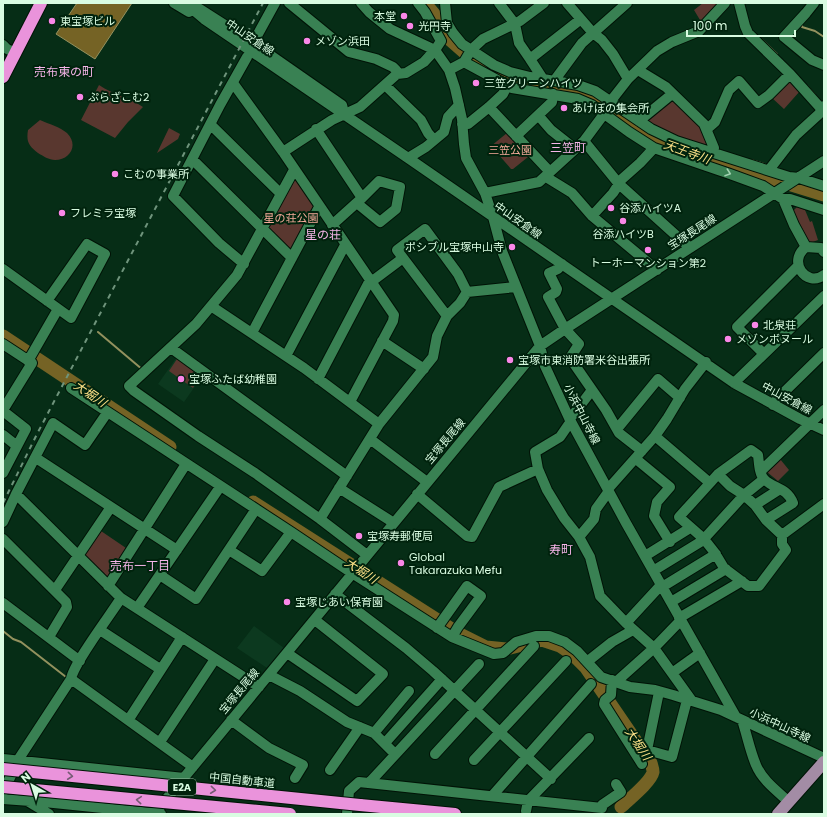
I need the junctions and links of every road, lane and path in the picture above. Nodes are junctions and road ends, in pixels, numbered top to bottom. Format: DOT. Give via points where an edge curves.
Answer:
graph roads {
  1 [pos="41,3"];
  2 [pos="174,3"];
  3 [pos="275,3"];
  4 [pos="289,3"];
  5 [pos="361,3"];
  6 [pos="418,3"];
  7 [pos="445,3"];
  8 [pos="499,3"];
  9 [pos="544,3"];
  10 [pos="567,3"];
  11 [pos="628,3"];
  12 [pos="725,3"];
  13 [pos="739,3"];
  14 [pos="814,3"];
  15 [pos="820,3"];
  16 [pos="186,5"];
  17 [pos="824,6"];
  18 [pos="581,19"];
  19 [pos="515,24"];
  20 [pos="593,33"];
  21 [pos="253,43"];
  22 [pos="3,45"];
  23 [pos="435,50"];
  24 [pos="16,53"];
  25 [pos="467,56"];
  26 [pos="247,57"];
  27 [pos="530,59"];
  28 [pos="824,65"];
  29 [pos="449,70"];
  30 [pos="638,70"];
  31 [pos="397,74"];
  32 [pos="790,74"];
  33 [pos="3,75"];
  34 [pos="628,79"];
  35 [pos="233,83"];
  36 [pos="385,85"];
  37 [pos="507,86"];
  38 [pos="554,87"];
  39 [pos="672,94"];
  40 [pos="610,102"];
  41 [pos="459,106"];
  42 [pos="489,107"];
  43 [pos="823,109"];
  44 [pos="604,114"];
  45 [pos="344,115"];
  46 [pos="538,115"];
  47 [pos="462,124"];
  48 [pos="211,125"];
  49 [pos="634,125"];
  50 [pos="316,129"];
  51 [pos="707,130"];
  52 [pos="516,136"];
  53 [pos="434,140"];
  54 [pos="584,141"];
  55 [pos="654,148"];
  56 [pos="575,149"];
  57 [pos="283,152"];
  58 [pos="712,152"];
  59 [pos="408,158"];
  60 [pos="192,159"];
  61 [pos="824,161"];
  62 [pos="294,170"];
  63 [pos="769,170"];
  64 [pos="548,175"];
  65 [pos="797,179"];
  66 [pos="620,184"];
  67 [pos="824,186"];
  68 [pos="485,193"];
  69 [pos="280,194"];
  70 [pos="779,194"];
  71 [pos="319,207"];
  72 [pos="824,210"];
  73 [pos="592,216"];
  74 [pos="494,217"];
  75 [pos="332,225"];
  76 [pos="262,228"];
  77 [pos="345,245"];
  78 [pos="806,247"];
  79 [pos="690,248"];
  80 [pos="824,252"];
  81 [pos="292,258"];
  82 [pos="403,258"];
  83 [pos="244,264"];
  84 [pos="562,264"];
  85 [pos="798,266"];
  86 [pos="3,269"];
  87 [pos="657,270"];
  88 [pos="823,277"];
  89 [pos="371,281"];
  90 [pos="516,287"];
  91 [pos="467,292"];
  92 [pos="824,296"];
  93 [pos="612,298"];
  94 [pos="47,301"];
  95 [pos="211,306"];
  96 [pos="58,309"];
  97 [pos="447,316"];
  98 [pos="565,329"];
  99 [pos="252,334"];
  100 [pos="382,341"];
  101 [pos="3,344"];
  102 [pos="540,346"];
  103 [pos="171,348"];
  104 [pos="824,353"];
  105 [pos="764,354"];
  106 [pos="286,356"];
  107 [pos="30,358"];
  108 [pos="706,362"];
  109 [pos="424,370"];
  110 [pos="318,379"];
  111 [pos="734,383"];
  112 [pos="71,388"];
  113 [pos="592,390"];
  114 [pos="680,398"];
  115 [pos="350,402"];
  116 [pos="773,405"];
  117 [pos="824,410"];
  118 [pos="3,411"];
  119 [pos="107,413"];
  120 [pos="570,419"];
  121 [pos="379,424"];
  122 [pos="810,424"];
  123 [pos="617,430"];
  124 [pos="824,430"];
  125 [pos="3,435"];
  126 [pos="655,436"];
  127 [pos="370,439"];
  128 [pos="17,446"];
  129 [pos="639,455"];
  130 [pos="36,458"];
  131 [pos="186,464"];
  132 [pos="538,468"];
  133 [pos="3,473"];
  134 [pos="718,474"];
  135 [pos="763,475"];
  136 [pos="347,476"];
  137 [pos="427,482"];
  138 [pos="710,483"];
  139 [pos="220,487"];
  140 [pos="340,488"];
  141 [pos="780,489"];
  142 [pos="608,490"];
  143 [pos="16,494"];
  144 [pos="417,494"];
  145 [pos="744,495"];
  146 [pos="824,504"];
  147 [pos="755,505"];
  148 [pos="111,507"];
  149 [pos="256,509"];
  150 [pos="320,519"];
  151 [pos="766,520"];
  152 [pos="3,522"];
  153 [pos="394,523"];
  154 [pos="144,528"];
  155 [pos="690,528"];
  156 [pos="291,532"];
  157 [pos="782,535"];
  158 [pos="579,537"];
  159 [pos="3,539"];
  160 [pos="704,539"];
  161 [pos="670,542"];
  162 [pos="177,550"];
  163 [pos="229,550"];
  164 [pos="716,554"];
  165 [pos="367,555"];
  166 [pos="78,556"];
  167 [pos="645,556"];
  168 [pos="726,569"];
  169 [pos="355,570"];
  170 [pos="653,571"];
  171 [pos="160,575"];
  172 [pos="742,581"];
  173 [pos="108,586"];
  174 [pos="662,586"];
  175 [pos="54,590"];
  176 [pos="335,594"];
  177 [pos="121,598"];
  178 [pos="670,602"];
  179 [pos="3,603"];
  180 [pos="137,608"];
  181 [pos="680,619"];
  182 [pos="315,620"];
  183 [pos="439,625"];
  184 [pos="630,627"];
  185 [pos="100,630"];
  186 [pos="454,633"];
  187 [pos="49,637"];
  188 [pos="182,637"];
  189 [pos="534,646"];
  190 [pos="654,648"];
  191 [pos="287,653"];
  192 [pos="700,653"];
  193 [pos="215,658"];
  194 [pos="80,660"];
  195 [pos="566,661"];
  196 [pos="588,661"];
  197 [pos="479,664"];
  198 [pos="160,669"];
  199 [pos="672,673"];
  200 [pos="268,675"];
  201 [pos="71,679"];
  202 [pos="442,679"];
  203 [pos="614,681"];
  204 [pos="591,684"];
  205 [pos="259,687"];
  206 [pos="454,690"];
  207 [pos="410,691"];
  208 [pos="660,692"];
  209 [pos="690,701"];
  210 [pos="476,711"];
  211 [pos="129,719"];
  212 [pos="739,719"];
  213 [pos="231,720"];
  214 [pos="360,727"];
  215 [pos="374,733"];
  216 [pos="500,733"];
  217 [pos="589,738"];
  218 [pos="160,742"];
  219 [pos="385,743"];
  220 [pos="395,754"];
  221 [pos="435,754"];
  222 [pos="526,757"];
  223 [pos="824,758"];
  224 [pos="3,759"];
  225 [pos="474,760"];
  226 [pos="18,761"];
  227 [pos="824,762"];
  228 [pos="642,764"];
  229 [pos="193,767"];
  230 [pos="3,769"];
  231 [pos="330,770"];
  232 [pos="184,778"];
  233 [pos="295,778"];
  234 [pos="551,779"];
  235 [pos="369,783"];
  236 [pos="616,784"];
  237 [pos="3,787"];
  238 [pos="3,792"];
  239 [pos="492,796"];
  240 [pos="3,799"];
  241 [pos="27,801"];
  242 [pos="789,802"];
  243 [pos="527,806"];
  244 [pos="49,814"];
  245 [pos="157,814"];
  246 [pos="290,814"];
  247 [pos="347,814"];
  248 [pos="455,814"];
  249 [pos="778,814"];
  1 -- 24 [label="highway"];
  2 -- 16 [label="street, 中山安倉線"];
  3 -- 21 [label="street"];
  4 -- 31 [label="street" via="349,52 376,59 393,67"];
  5 -- 23 [label="street, 小浜中山寺線" via="390,29"];
  6 -- 23 [label="street" via="441,41"];
  7 -- 25 [label="street" via="447,23"];
  8 -- 19 [label="street"];
  9 -- 19 [label="street"];
  10 -- 18 [label="street"];
  11 -- 20 [label="street"];
  12 -- 30 [label="street" via="699,31 657,51"];
  13 -- 32 [label="street" via="748,33"];
  14 -- 28 [label="street" via="784,37 812,60"];
  15 -- 17 [label="street"];
  16 -- 21 [label="street"];
  16 -- 26 [label="street" via="199,24"];
  16 -- 45 [label="street, 中山安倉線"];
  18 -- 20 [label="street"];
  18 -- 27 [label="street"];
  19 -- 25 [label="street" via="483,39"];
  19 -- 27 [label="street" via="519,43"];
  20 -- 34 [label="street" via="613,54"];
  20 -- 38 [label="street" via="582,43"];
  21 -- 45 [label="street" via="342,105"];
  22 -- 24 [label="street"];
  23 -- 29 [label="street, 小浜中山寺線"];
  23 -- 31 [label="street" via="415,68"];
  24 -- 33 [label="highway"];
  25 -- 29 [label="street"];
  25 -- 37 [label="street"];
  25 -- 38 [label="street"];
  26 -- 35 [label="street"];
  26 -- 45 [label="street" via="334,115"];
  27 -- 38 [label="street"];
  29 -- 41 [label="street, 小浜中山寺線"];
  30 -- 34 [label="street"];
  30 -- 39 [label="street" via="666,87"];
  31 -- 36 [label="street"];
  32 -- 43 [label="street"];
  32 -- 51 [label="street" via="758,103 739,81 729,90 714,122"];
  34 -- 40 [label="street"];
  35 -- 48 [label="street"];
  35 -- 57 [label="street"];
  36 -- 45 [label="street" via="360,108"];
  36 -- 53 [label="street" via="421,120"];
  37 -- 38 [label="street"];
  37 -- 42 [label="street" via="503,94"];
  38 -- 40 [label="street" via="578,85 595,91"];
  38 -- 44 [label="street" via="592,105"];
  38 -- 46 [label="street" via="552,102"];
  39 -- 49 [label="street"];
  39 -- 51 [label="street"];
  40 -- 49 [label="street"];
  41 -- 47 [label="street, 小浜中山寺線"];
  41 -- 53 [label="street" via="448,117 444,132"];
  42 -- 47 [label="street" via="468,124"];
  42 -- 52 [label="street"];
  43 -- 63 [label="street" via="796,135"];
  44 -- 49 [label="street"];
  44 -- 54 [label="street"];
  45 -- 50 [label="street"];
  45 -- 59 [label="street, 中山安倉線"];
  46 -- 52 [label="street"];
  46 -- 56 [label="street" via="551,130"];
  47 -- 68 [label="street, 小浜中山寺線" via="466,158"];
  48 -- 60 [label="street"];
  48 -- 69 [label="street"];
  49 -- 55 [label="street"];
  49 -- 58 [label="street"];
  50 -- 57 [label="street"];
  50 -- 75 [label="street" via="360,201"];
  51 -- 58 [label="street" via="714,148"];
  52 -- 64 [label="street"];
  53 -- 59 [label="street"];
  54 -- 56 [label="street"];
  54 -- 66 [label="street"];
  55 -- 66 [label="street"];
  55 -- 70 [label="street, one-way"];
  56 -- 64 [label="street"];
  57 -- 62 [label="street"];
  58 -- 63 [label="street"];
  59 -- 74 [label="street, 中山安倉線"];
  60 -- 76 [label="street"];
  60 -- 83 [label="street" via="173,196 219,243"];
  61 -- 65 [label="street, 宝塚長尾線"];
  62 -- 69 [label="street"];
  62 -- 71 [label="street"];
  63 -- 65 [label="street"];
  64 -- 68 [label="street" via="539,182"];
  64 -- 73 [label="street" via="572,193"];
  65 -- 67 [label="street"];
  65 -- 70 [label="street, 宝塚長尾線"];
  66 -- 73 [label="street"];
  66 -- 79 [label="street"];
  68 -- 74 [label="street, 小浜中山寺線"];
  69 -- 76 [label="street"];
  70 -- 72 [label="street"];
  70 -- 78 [label="street"];
  70 -- 79 [label="street, 宝塚長尾線"];
  71 -- 75 [label="street"];
  71 -- 81 [label="street"];
  73 -- 87 [label="street"];
  74 -- 84 [label="street, 中山安倉線"];
  74 -- 90 [label="street, 小浜中山寺線" via="502,251"];
  75 -- 77 [label="street"];
  76 -- 81 [label="street"];
  76 -- 83 [label="street"];
  77 -- 89 [label="street"];
  77 -- 106 [label="street"];
  78 -- 80 [label="street" via="821,248"];
  78 -- 85 [label="street" via="800,252"];
  79 -- 87 [label="street, 宝塚長尾線"];
  81 -- 99 [label="street"];
  82 -- 89 [label="street"];
  82 -- 91 [label="street" via="397,250 425,229 458,274"];
  82 -- 97 [label="street"];
  83 -- 95 [label="street"];
  84 -- 93 [label="street, 中山安倉線"];
  84 -- 98 [label="street" via="549,274 557,289 548,298"];
  85 -- 88 [label="street" via="808,277"];
  85 -- 105 [label="street" via="737,327"];
  86 -- 94 [label="street"];
  87 -- 93 [label="street, 宝塚長尾線"];
  89 -- 100 [label="street" via="394,316"];
  89 -- 110 [label="street"];
  90 -- 91 [label="street"];
  90 -- 102 [label="street, 小浜中山寺線"];
  91 -- 97 [label="street"];
  92 -- 105 [label="street"];
  93 -- 98 [label="street, 宝塚長尾線"];
  93 -- 108 [label="street, 中山安倉線"];
  94 -- 96 [label="street"];
  94 -- 96 [label="street" via="87,244 106,254 71,318"];
  95 -- 99 [label="street"];
  95 -- 103 [label="street"];
  96 -- 107 [label="street"];
  97 -- 109 [label="street" via="438,336 433,357"];
  98 -- 102 [label="street, 宝塚長尾線"];
  98 -- 113 [label="street" via="579,344 570,358"];
  99 -- 106 [label="street"];
  100 -- 109 [label="street"];
  100 -- 115 [label="street"];
  101 -- 107 [label="street"];
  102 -- 120 [label="street, 小浜中山寺線" via="544,366"];
  102 -- 137 [label="street, 宝塚長尾線"];
  103 -- 136 [label="street"];
  103 -- 150 [label="street" via="129,386"];
  104 -- 116 [label="street" via="775,400"];
  105 -- 111 [label="street"];
  106 -- 110 [label="street"];
  107 -- 118 [label="street"];
  108 -- 111 [label="street, 中山安倉線"];
  108 -- 114 [label="street"];
  109 -- 121 [label="street"];
  110 -- 115 [label="street"];
  111 -- 116 [label="street, 中山安倉線"];
  112 -- 119 [label="street"];
  113 -- 120 [label="street"];
  113 -- 123 [label="street"];
  114 -- 123 [label="street" via="658,379"];
  114 -- 126 [label="street"];
  115 -- 121 [label="street"];
  116 -- 122 [label="street, 中山安倉線"];
  117 -- 122 [label="street"];
  118 -- 128 [label="street" via="26,429"];
  119 -- 130 [label="street" via="85,445 53,423"];
  119 -- 131 [label="street"];
  120 -- 132 [label="street" via="560,437 535,452"];
  120 -- 142 [label="street, 小浜中山寺線"];
  121 -- 127 [label="street"];
  122 -- 124 [label="street, 中山安倉線"];
  122 -- 135 [label="street"];
  123 -- 129 [label="street"];
  125 -- 128 [label="street"];
  126 -- 129 [label="street"];
  126 -- 138 [label="street"];
  127 -- 136 [label="street"];
  127 -- 137 [label="street"];
  128 -- 133 [label="street"];
  129 -- 142 [label="street"];
  129 -- 161 [label="street" via="670,487 656,502 654,516"];
  130 -- 143 [label="street"];
  130 -- 148 [label="street"];
  131 -- 139 [label="street"];
  131 -- 154 [label="street"];
  132 -- 144 [label="street" via="498,487 472,538"];
  132 -- 158 [label="street" via="554,504"];
  134 -- 135 [label="street" via="751,450 758,455"];
  134 -- 138 [label="street"];
  134 -- 145 [label="street"];
  135 -- 141 [label="street"];
  135 -- 145 [label="street"];
  136 -- 140 [label="street"];
  137 -- 144 [label="street, 宝塚長尾線"];
  138 -- 155 [label="street" via="679,517"];
  139 -- 149 [label="street"];
  139 -- 162 [label="street"];
  140 -- 150 [label="street"];
  140 -- 153 [label="street"];
  141 -- 147 [label="street"];
  141 -- 151 [label="street" via="785,491 793,503"];
  142 -- 158 [label="street" via="596,509 594,519"];
  142 -- 167 [label="street, 小浜中山寺線"];
  143 -- 152 [label="street"];
  143 -- 166 [label="street"];
  144 -- 153 [label="street, 宝塚長尾線"];
  145 -- 147 [label="street"];
  145 -- 160 [label="street"];
  146 -- 157 [label="street"];
  147 -- 151 [label="street"];
  148 -- 154 [label="street"];
  148 -- 166 [label="street"];
  149 -- 156 [label="street"];
  149 -- 163 [label="street"];
  150 -- 165 [label="street"];
  151 -- 157 [label="street"];
  153 -- 165 [label="street, 宝塚長尾線"];
  154 -- 162 [label="street"];
  154 -- 173 [label="street"];
  155 -- 160 [label="street"];
  155 -- 161 [label="street"];
  156 -- 163 [label="street" via="262,571"];
  156 -- 169 [label="street"];
  157 -- 172 [label="street" via="782,544 786,550 760,586 748,586"];
  158 -- 184 [label="street" via="590,557 600,596"];
  159 -- 175 [label="street"];
  160 -- 164 [label="street"];
  160 -- 170 [label="street"];
  161 -- 167 [label="street"];
  162 -- 171 [label="street"];
  163 -- 171 [label="street" via="196,598"];
  164 -- 168 [label="street"];
  164 -- 174 [label="street"];
  165 -- 169 [label="street, 宝塚長尾線"];
  166 -- 173 [label="street"];
  166 -- 175 [label="street"];
  167 -- 170 [label="street, 小浜中山寺線"];
  168 -- 172 [label="street"];
  168 -- 178 [label="street"];
  169 -- 176 [label="street, 宝塚長尾線"];
  169 -- 183 [label="street"];
  170 -- 174 [label="street, 小浜中山寺線"];
  171 -- 180 [label="street"];
  172 -- 181 [label="street"];
  173 -- 177 [label="street"];
  174 -- 178 [label="street, 小浜中山寺線"];
  174 -- 184 [label="street"];
  175 -- 187 [label="street" via="66,602 67,608"];
  176 -- 182 [label="street, 宝塚長尾線"];
  176 -- 202 [label="street"];
  177 -- 180 [label="street"];
  177 -- 185 [label="street"];
  178 -- 181 [label="street, 小浜中山寺線"];
  179 -- 187 [label="street"];
  180 -- 188 [label="street"];
  181 -- 190 [label="street"];
  181 -- 192 [label="street, 小浜中山寺線"];
  182 -- 191 [label="street, 宝塚長尾線"];
  182 -- 191 [label="street" via="383,674 357,701"];
  183 -- 186 [label="street"];
  183 -- 186 [label="street" via="468,586 481,596"];
  184 -- 190 [label="street"];
  184 -- 196 [label="street"];
  185 -- 194 [label="street"];
  185 -- 198 [label="street"];
  186 -- 196 [label="street" via="494,654 503,653 516,642 536,636 549,636 565,642"];
  187 -- 194 [label="street"];
  188 -- 193 [label="street"];
  188 -- 198 [label="street"];
  189 -- 210 [label="street"];
  190 -- 199 [label="street"];
  190 -- 203 [label="street"];
  191 -- 200 [label="street, 宝塚長尾線"];
  192 -- 199 [label="street"];
  192 -- 212 [label="street, 小浜中山寺線"];
  193 -- 205 [label="street"];
  193 -- 218 [label="street"];
  194 -- 201 [label="street"];
  195 -- 216 [label="street"];
  196 -- 203 [label="street" via="601,677"];
  197 -- 206 [label="street"];
  198 -- 211 [label="street"];
  199 -- 209 [label="street"];
  200 -- 205 [label="street, 宝塚長尾線"];
  200 -- 214 [label="street" via="300,691 347,722"];
  201 -- 211 [label="street"];
  201 -- 226 [label="street"];
  202 -- 206 [label="street"];
  202 -- 219 [label="street"];
  203 -- 208 [label="street" via="630,687"];
  203 -- 228 [label="street" via="611,695 604,704"];
  204 -- 222 [label="street"];
  205 -- 213 [label="street, 宝塚長尾線"];
  206 -- 210 [label="street"];
  206 -- 220 [label="street"];
  207 -- 215 [label="street"];
  208 -- 209 [label="street"];
  208 -- 209 [label="street" via="647,750 672,757"];
  209 -- 212 [label="street" via="721,710"];
  210 -- 216 [label="street"];
  210 -- 221 [label="street"];
  211 -- 218 [label="street"];
  212 -- 223 [label="street, 小浜中山寺線"];
  212 -- 242 [label="street" via="760,772"];
  213 -- 229 [label="street, 宝塚長尾線"];
  213 -- 233 [label="street" via="269,748 303,765"];
  214 -- 215 [label="street"];
  214 -- 231 [label="street"];
  215 -- 219 [label="street"];
  216 -- 222 [label="street"];
  216 -- 225 [label="street"];
  217 -- 234 [label="street"];
  218 -- 229 [label="street"];
  219 -- 220 [label="street"];
  220 -- 235 [label="street"];
  222 -- 234 [label="street"];
  222 -- 239 [label="street"];
  224 -- 226 [label="street"];
  226 -- 232 [label="street"];
  226 -- 238 [label="street"];
  227 -- 242 [label="main road"];
  229 -- 232 [label="street, 宝塚長尾線"];
  230 -- 248 [label="highway, 中国自動車道 / E2A, one-way, bridge"];
  232 -- 245 [label="street, 宝塚長尾線"];
  234 -- 243 [label="street"];
  235 -- 239 [label="street"];
  235 -- 247 [label="street" via="359,782 349,791"];
  236 -- 243 [label="street" via="621,792 602,804 602,808"];
  246 -- 237 [label="highway, E2A, one-way, bridge"];
  239 -- 243 [label="street"];
  240 -- 241 [label="street"];
  241 -- 244 [label="street"];
  241 -- 245 [label="street"];
  242 -- 249 [label="main road"];
}
